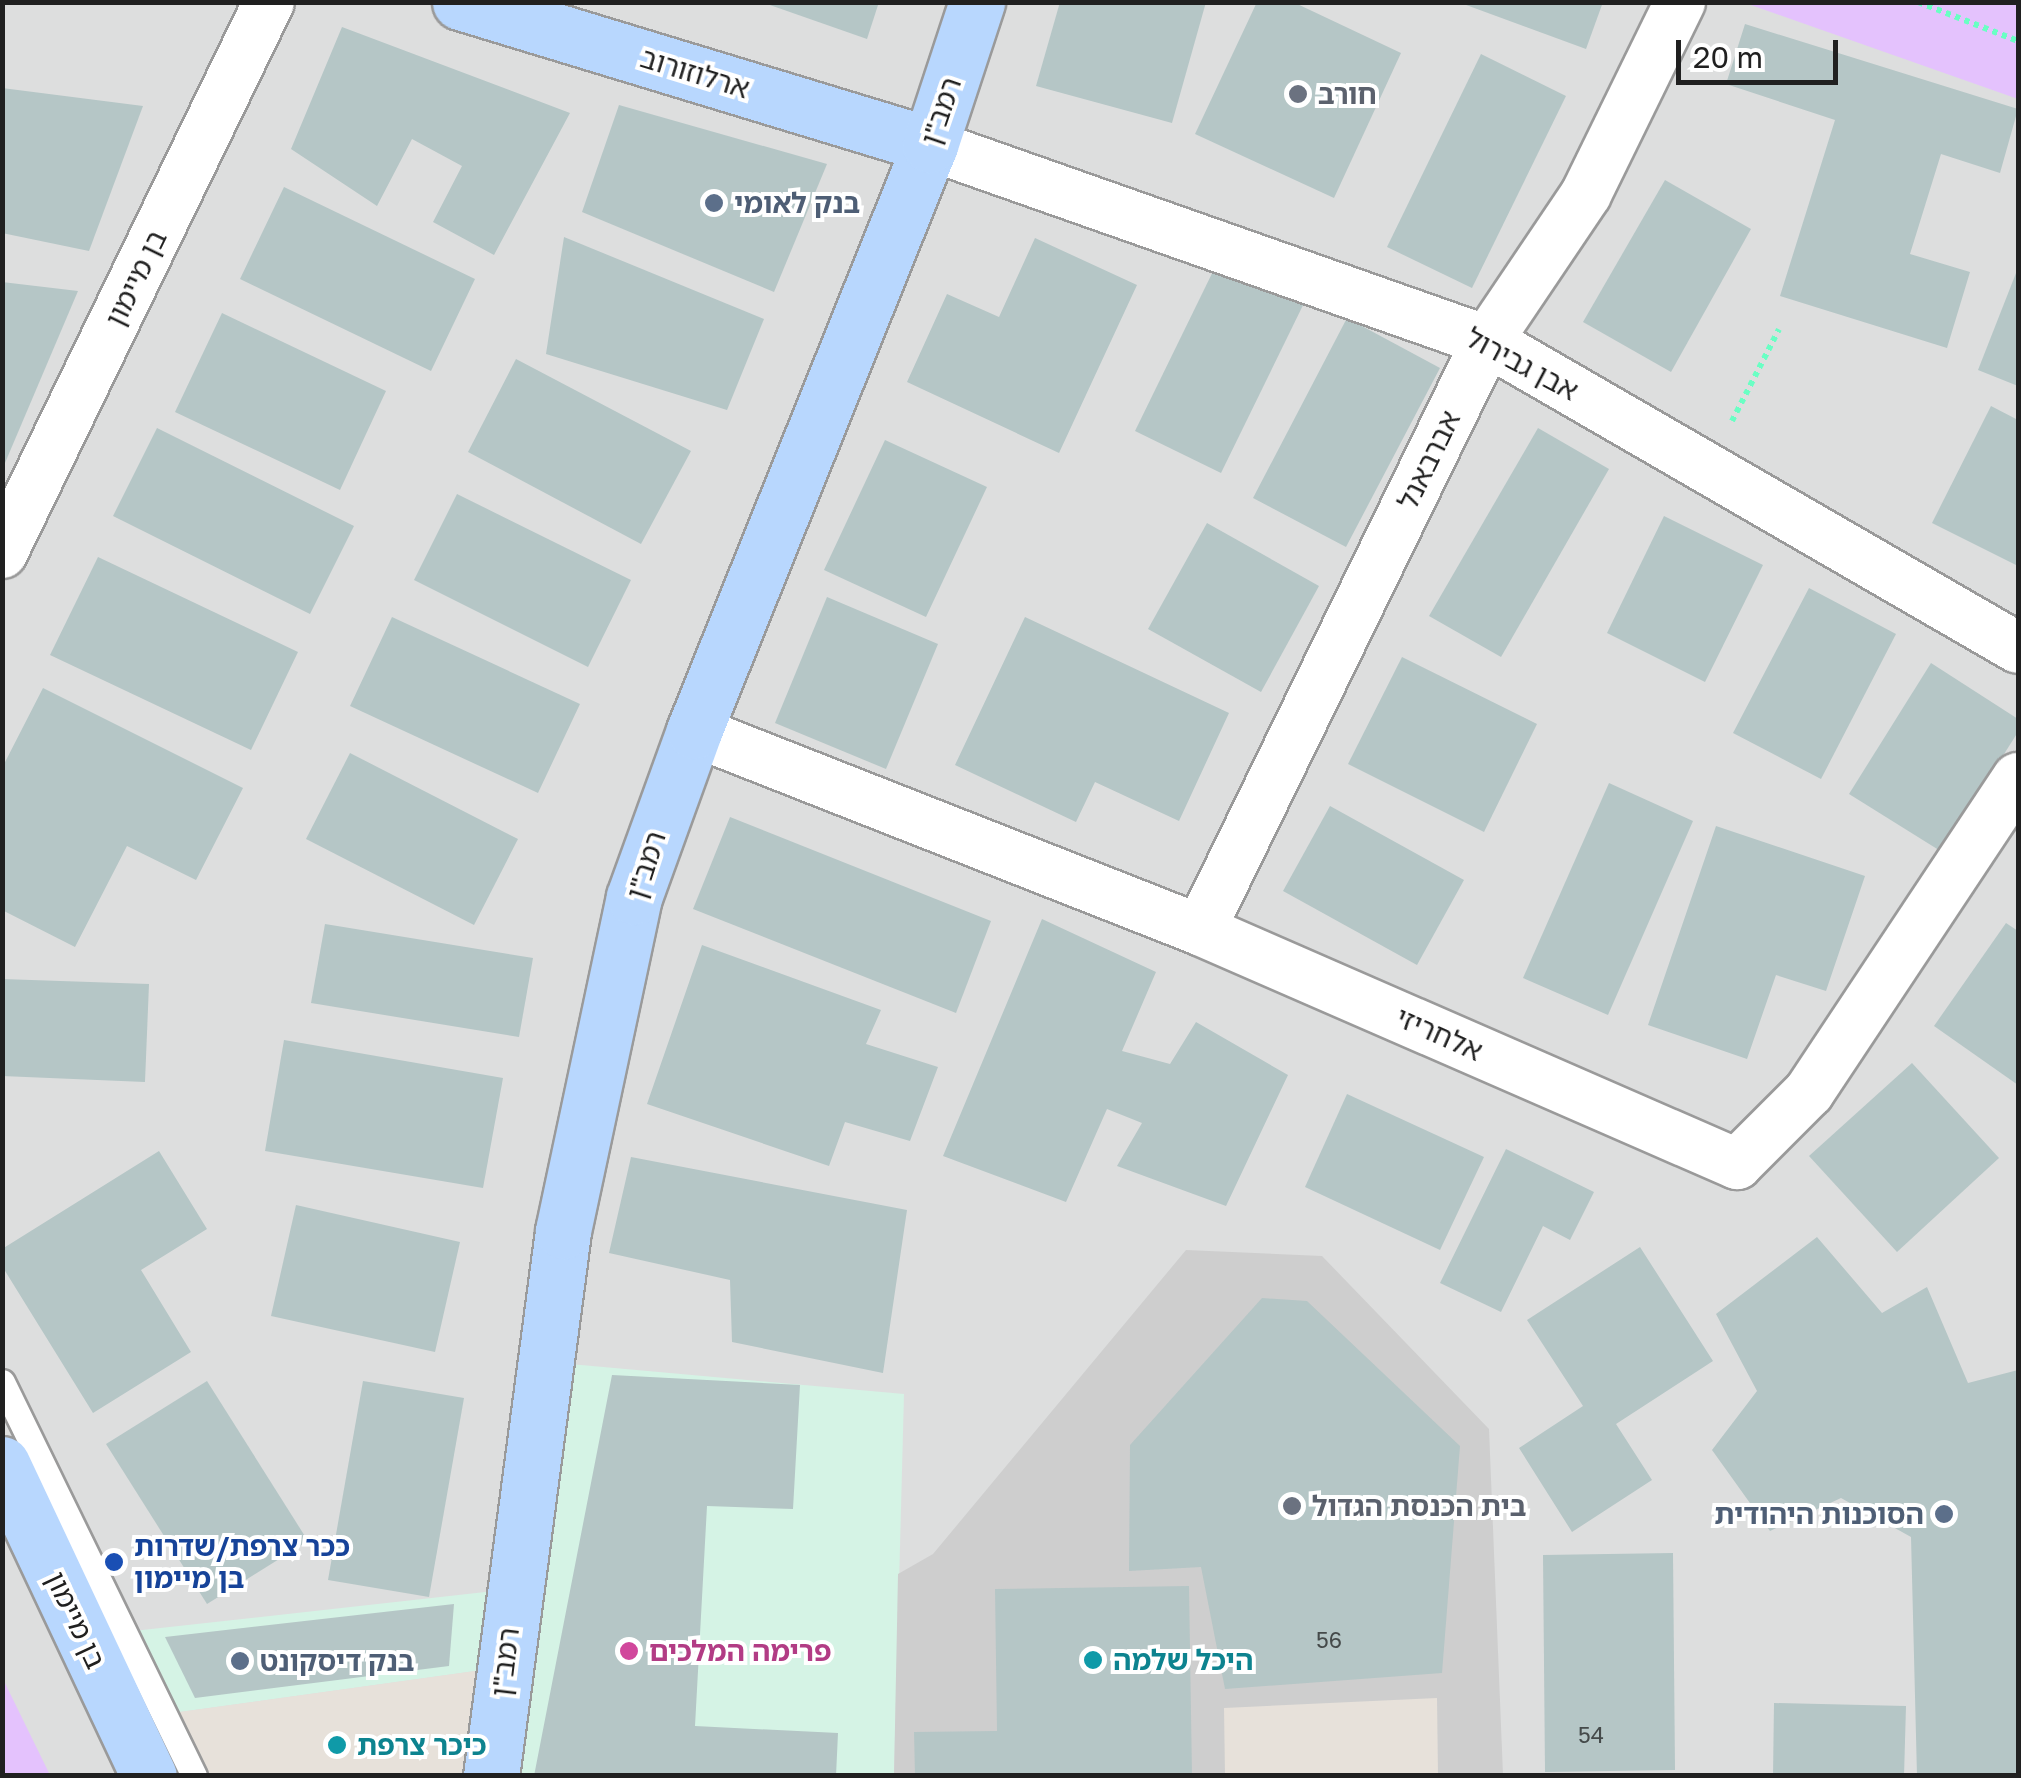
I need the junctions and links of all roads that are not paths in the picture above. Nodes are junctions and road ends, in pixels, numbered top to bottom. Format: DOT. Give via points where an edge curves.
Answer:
graph roads {
  1 [pos="269,2"];
  2 [pos="460,2"];
  3 [pos="977,2"];
  4 [pos="1680,2"];
  5 [pos="930,145"];
  6 [pos="1487,340"];
  7 [pos="2,554"];
  8 [pos="2018,648"];
  9 [pos="694,731"];
  10 [pos="2018,778"];
  11 [pos="1200,930"];
  12 [pos="2,1382"];
  13 [pos="2,1464"];
  14 [pos="149,1776"];
  15 [pos="194,1776"];
  16 [pos="491,1776"];
  1 -- 7 [label="street, בן מיימון"];
  2 -- 5 [label="street, ארלוזורוב"];
  3 -- 5 [label="street, רמב\"ן"];
  4 -- 6 [label="street, אברבאנל" via="1586,194"];
  5 -- 6 [label="street, אבן גבירול"];
  5 -- 9 [label="street, רמב\"ן"];
  6 -- 8 [label="street, אבן גבירול"];
  6 -- 11 [label="street, אברבאנל"];
  9 -- 11 [label="street, אלחריזי"];
  9 -- 16 [label="street, רמב\"ן" via="634,897 591,1076 539,1379"];
  10 -- 11 [label="street, אלחריזי" via="1808,1092 1737,1164"];
  12 -- 15 [label="lane"];
  13 -- 14 [label="street, בן מיימון"];
}
